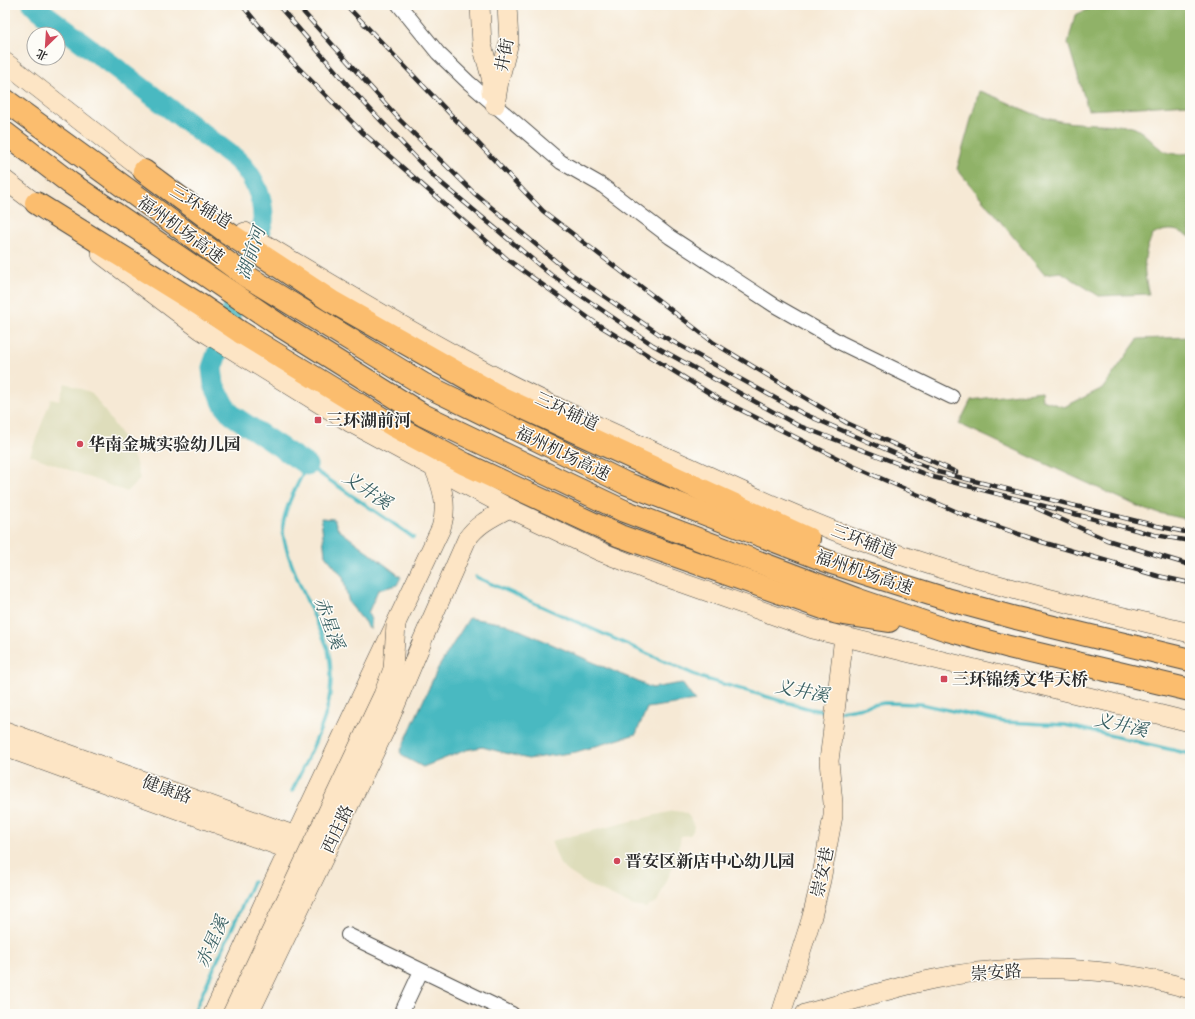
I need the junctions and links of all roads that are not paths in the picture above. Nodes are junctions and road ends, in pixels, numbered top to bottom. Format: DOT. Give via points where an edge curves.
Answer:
graph roads {
  1 [pos="399,5"];
  2 [pos="480,5"];
  3 [pos="507,5"];
  4 [pos="5,62"];
  5 [pos="5,100"];
  6 [pos="492,103"];
  7 [pos="5,133"];
  8 [pos="144,171"];
  9 [pos="5,180"];
  10 [pos="36,203"];
  11 [pos="269,254"];
  12 [pos="952,397"];
  13 [pos="434,468"];
  14 [pos="509,508"];
  15 [pos="946,599"];
  16 [pos="396,625"];
  17 [pos="947,630"];
  18 [pos="1190,633"];
  19 [pos="844,637"];
  20 [pos="422,642"];
  21 [pos="1190,660"];
  22 [pos="1190,690"];
  23 [pos="1190,722"];
  24 [pos="5,731"];
  25 [pos="5,747"];
  26 [pos="292,843"];
  27 [pos="326,855"];
  28 [pos="348,935"];
  29 [pos="421,971"];
  30 [pos="1190,989"];
  31 [pos="213,1014"];
  32 [pos="232,1014"];
  33 [pos="249,1014"];
  34 [pos="255,1014"];
  35 [pos="401,1014"];
  36 [pos="512,1014"];
  37 [pos="781,1014"];
  38 [pos="805,1014"];
  1 -- 6 [label="street" via="438,53"];
  2 -- 6 [label="main road, 井街" via="483,51 492,83"];
  3 -- 6 [label="main road, 井街" via="509,42"];
  4 -- 8 [label="main road"];
  5 -- 15 [label="highway, 福州机场高速" via="246,276 423,384 625,483 832,563"];
  6 -- 12 [label="street" via="561,162 613,192 704,261 820,332"];
  7 -- 17 [label="highway, 福州机场高速" via="70,183 282,327 423,415 624,511 856,599"];
  8 -- 11 [label="highway"];
  9 -- 10 [label="main road"];
  10 -- 13 [label="main road" via="201,330 351,423"];
  10 -- 17 [label="highway" via="394,426 465,464 620,536 837,613"];
  11 -- 15 [label="highway" via="331,301 502,398 782,527"];
  11 -- 18 [label="main road, 三环辅道" via="490,374 634,443 810,521 926,564 1050,600"];
  13 -- 14 [label="main road"];
  13 -- 16 [label="main road" via="445,502 444,520"];
  14 -- 19 [label="main road" via="599,551 649,571 813,629"];
  14 -- 20 [label="main road" via="476,528 467,540"];
  15 -- 21 [label="highway, 福州机场高速"];
  16 -- 26 [label="main road"];
  16 -- 32 [label="main road, bridge" via="393,669 383,695"];
  17 -- 22 [label="highway, 福州机场高速"];
  19 -- 23 [label="main road"];
  19 -- 37 [label="main road, 崇安巷" via="829,768 833,803 830,830 811,920"];
  20 -- 27 [label="main road"];
  20 -- 33 [label="main road, 西庄路, bridge" via="384,732"];
  24 -- 26 [label="main road, 健康路"];
  25 -- 26 [label="main road, 健康路"];
  26 -- 27 [label="main road, 健康路"];
  26 -- 31 [label="main road"];
  27 -- 34 [label="main road"];
  28 -- 29 [label="street"];
  29 -- 35 [label="street"];
  29 -- 36 [label="street"];
  30 -- 38 [label="main road, 崇安路" via="1158,980 1115,974 1048,969 1004,970 935,979"];
}
